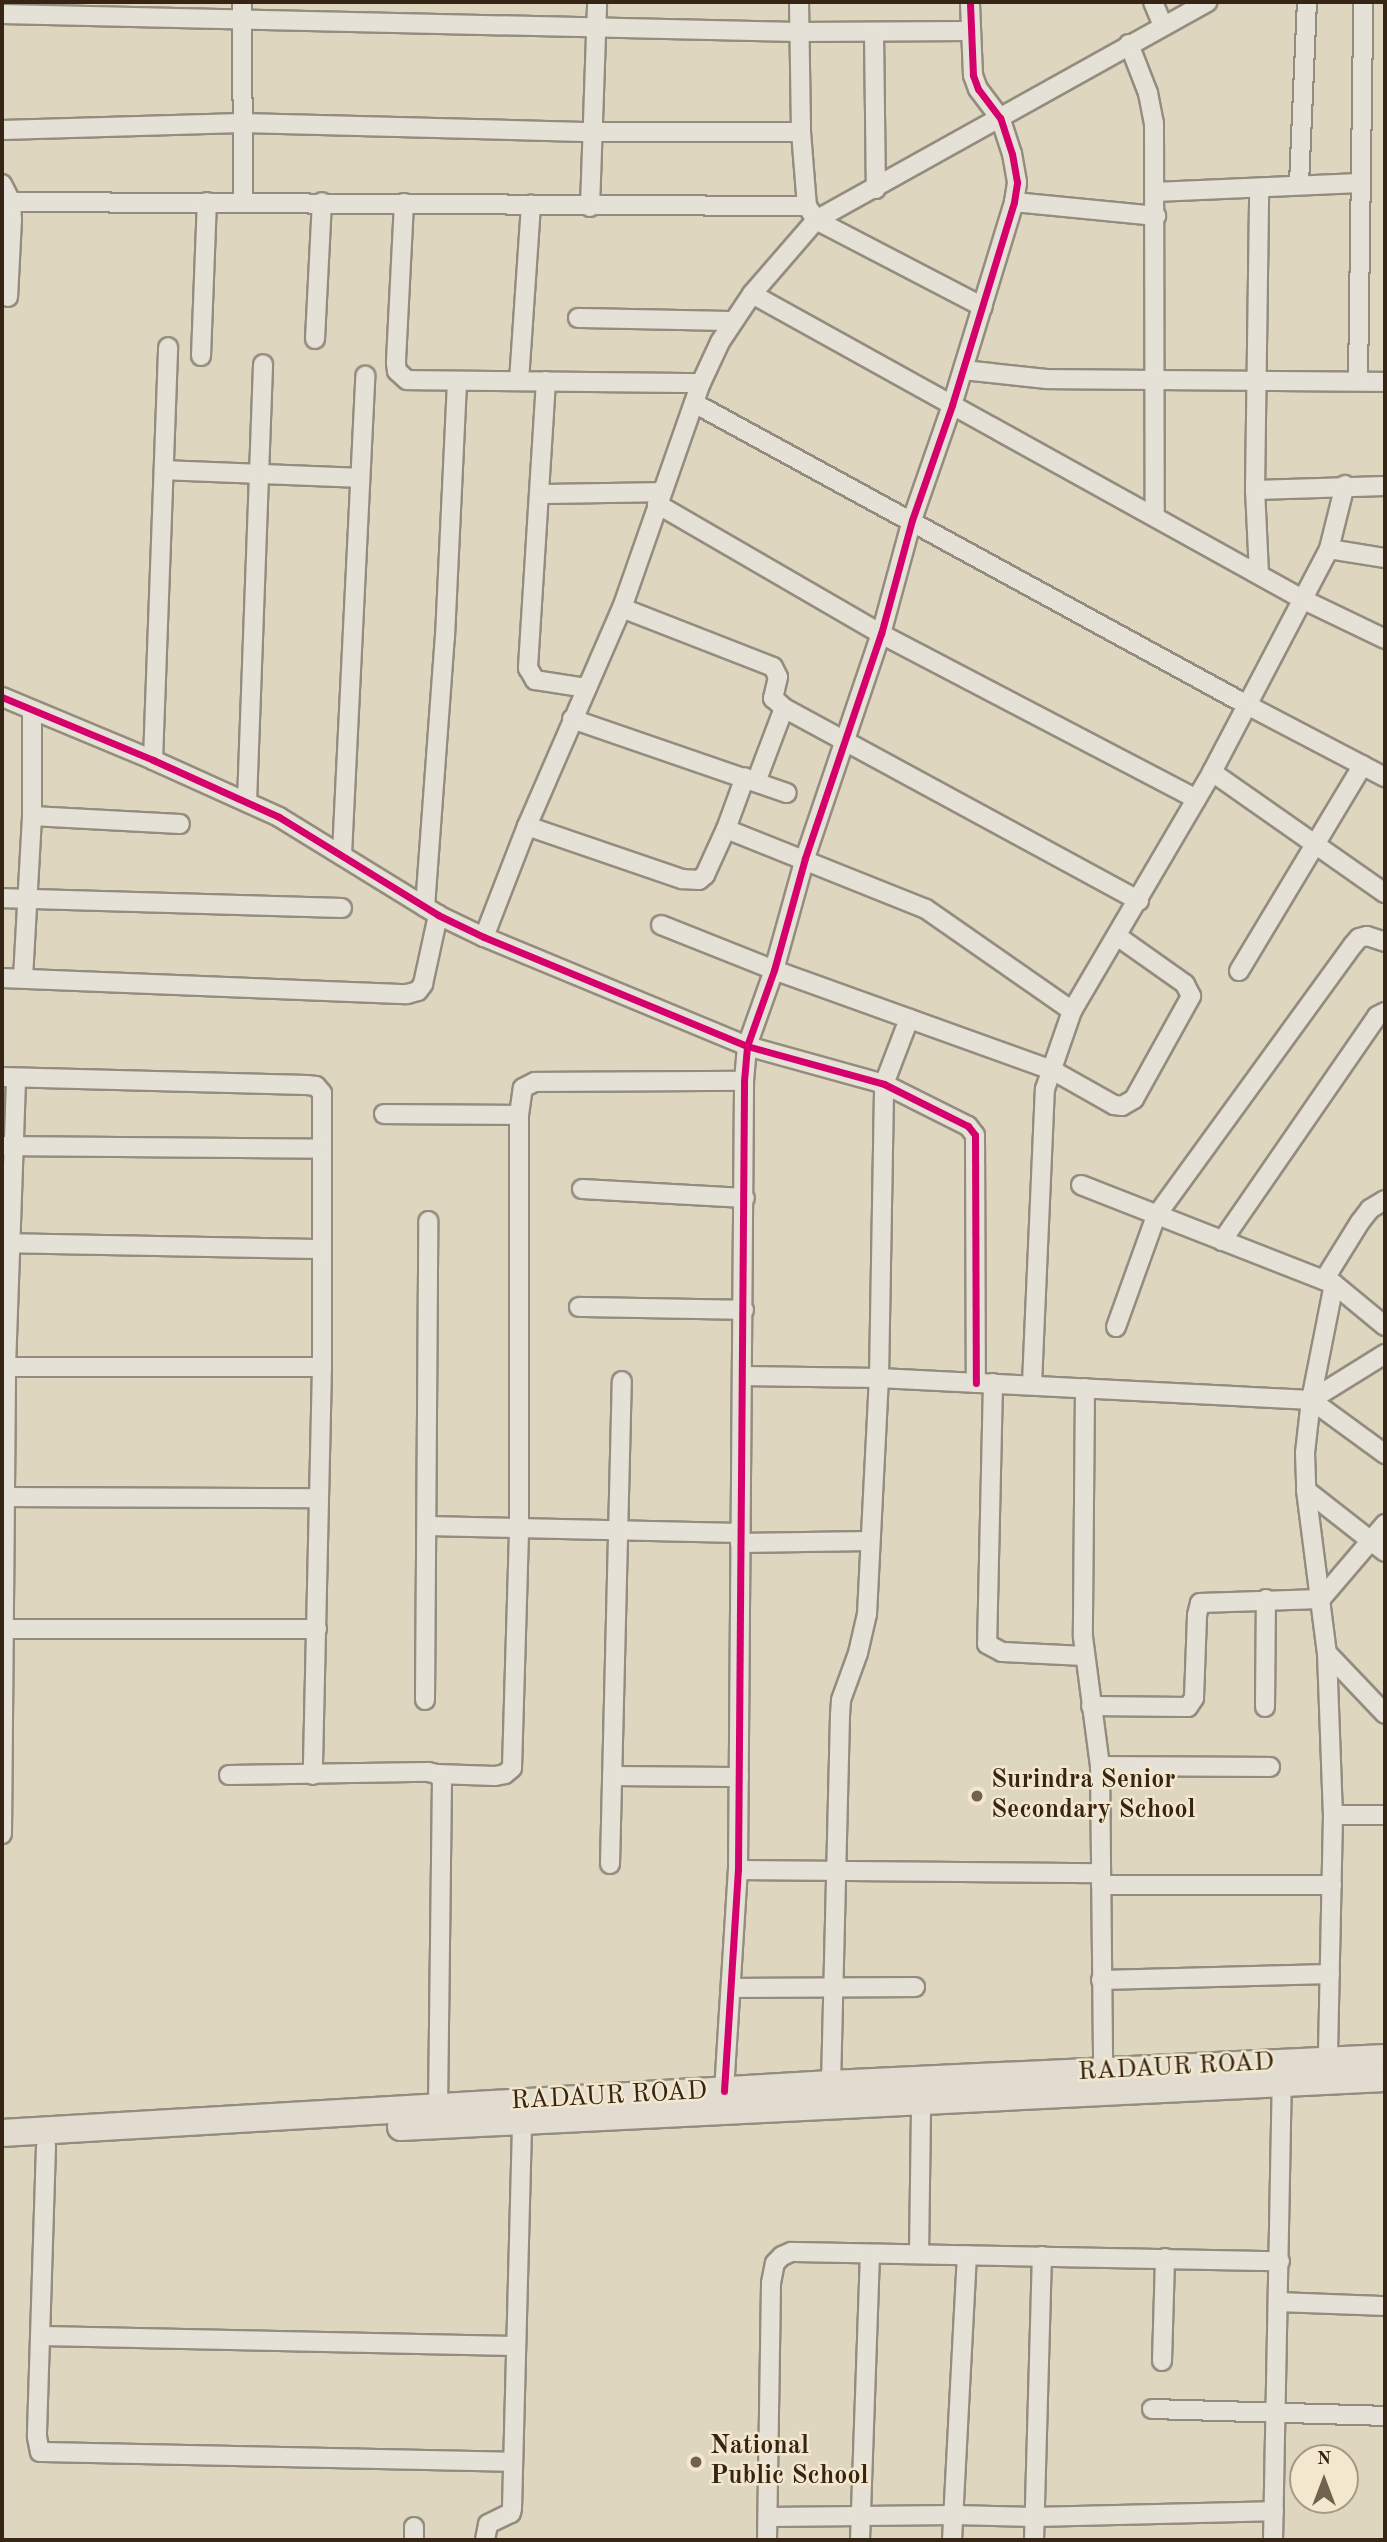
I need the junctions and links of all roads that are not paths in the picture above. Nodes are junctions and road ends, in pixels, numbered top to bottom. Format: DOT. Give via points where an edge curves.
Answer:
graph roads {
  1 [pos="597,2"];
  2 [pos="799,2"];
  3 [pos="970,2"];
  4 [pos="1153,2"];
  5 [pos="1207,2"];
  6 [pos="1307,2"];
  7 [pos="1363,2"];
  8 [pos="242,10"];
  9 [pos="2,14"];
  10 [pos="596,25"];
  11 [pos="1163,26"];
  12 [pos="970,31"];
  13 [pos="798,32"];
  14 [pos="874,32"];
  15 [pos="1129,44"];
  16 [pos="1000,118"];
  17 [pos="242,124"];
  18 [pos="2,130"];
  19 [pos="593,132"];
  20 [pos="801,132"];
  21 [pos="1360,183"];
  22 [pos="2,184"];
  23 [pos="1298,184"];
  24 [pos="1259,188"];
  25 [pos="876,189"];
  26 [pos="1155,192"];
  27 [pos="11,202"];
  28 [pos="207,202"];
  29 [pos="243,202"];
  30 [pos="322,202"];
  31 [pos="1014,202"];
  32 [pos="404,203"];
  33 [pos="531,204"];
  34 [pos="590,207"];
  35 [pos="811,213"];
  36 [pos="1156,216"];
  37 [pos="752,294"];
  38 [pos="8,296"];
  39 [pos="983,307"];
  40 [pos="578,318"];
  41 [pos="733,321"];
  42 [pos="315,339"];
  43 [pos="168,347"];
  44 [pos="201,356"];
  45 [pos="263,364"];
  46 [pos="963,370"];
  47 [pos="365,376"];
  48 [pos="1156,380"];
  49 [pos="519,381"];
  50 [pos="546,381"];
  51 [pos="1256,381"];
  52 [pos="1358,381"];
  53 [pos="457,382"];
  54 [pos="1385,382"];
  55 [pos="701,383"];
  56 [pos="694,403"];
  57 [pos="952,405"];
  58 [pos="163,470"];
  59 [pos="259,474"];
  60 [pos="360,478"];
  61 [pos="1345,485"];
  62 [pos="1385,486"];
  63 [pos="1255,490"];
  64 [pos="539,494"];
  65 [pos="659,498"];
  66 [pos="1155,516"];
  67 [pos="912,520"];
  68 [pos="1329,549"];
  69 [pos="1385,558"];
  70 [pos="1259,574"];
  71 [pos="1304,600"];
  72 [pos="622,608"];
  73 [pos="881,634"];
  74 [pos="1385,639"];
  75 [pos="586,688"];
  76 [pos="2,697"];
  77 [pos="1247,705"];
  78 [pos="784,708"];
  79 [pos="32,712"];
  80 [pos="572,719"];
  81 [pos="845,740"];
  82 [pos="153,760"];
  83 [pos="1363,765"];
  84 [pos="1212,772"];
  85 [pos="1385,777"];
  86 [pos="751,780"];
  87 [pos="787,793"];
  88 [pos="1197,799"];
  89 [pos="247,802"];
  90 [pos="32,816"];
  91 [pos="180,824"];
  92 [pos="527,826"];
  93 [pos="726,829"];
  94 [pos="1316,845"];
  95 [pos="342,855"];
  96 [pos="805,858"];
  97 [pos="1385,893"];
  98 [pos="2,898"];
  99 [pos="28,898"];
  100 [pos="1139,901"];
  101 [pos="342,908"];
  102 [pos="431,911"];
  103 [pos="662,925"];
  104 [pos="1117,936"];
  105 [pos="484,937"];
  106 [pos="1383,937"];
  107 [pos="774,970"];
  108 [pos="1239,971"];
  109 [pos="2,978"];
  110 [pos="23,978"];
  111 [pos="1072,1012"];
  112 [pos="1385,1012"];
  113 [pos="909,1019"];
  114 [pos="747,1046"];
  115 [pos="1052,1070"];
  116 [pos="9,1077"];
  117 [pos="744,1081"];
  118 [pos="884,1084"];
  119 [pos="384,1114"];
  120 [pos="519,1115"];
  121 [pos="7,1146"];
  122 [pos="321,1149"];
  123 [pos="1081,1185"];
  124 [pos="582,1189"];
  125 [pos="745,1198"];
  126 [pos="1385,1200"];
  127 [pos="1156,1216"];
  128 [pos="428,1221"];
  129 [pos="1222,1241"];
  130 [pos="6,1243"];
  131 [pos="320,1249"];
  132 [pos="1329,1282"];
  133 [pos="579,1307"];
  134 [pos="744,1310"];
  135 [pos="1385,1326"];
  136 [pos="1116,1327"];
  137 [pos="1385,1354"];
  138 [pos="4,1367"];
  139 [pos="322,1367"];
  140 [pos="742,1376"];
  141 [pos="879,1378"];
  142 [pos="622,1381"];
  143 [pos="984,1383"];
  144 [pos="1032,1384"];
  145 [pos="1085,1388"];
  146 [pos="1311,1400"];
  147 [pos="1385,1454"];
  148 [pos="1306,1490"];
  149 [pos="3,1497"];
  150 [pos="319,1498"];
  151 [pos="1385,1524"];
  152 [pos="427,1526"];
  153 [pos="519,1527"];
  154 [pos="619,1529"];
  155 [pos="740,1538"];
  156 [pos="870,1541"];
  157 [pos="1379,1546"];
  158 [pos="1266,1599"];
  159 [pos="1321,1599"];
  160 [pos="2,1629"];
  161 [pos="317,1629"];
  162 [pos="1327,1653"];
  163 [pos="1084,1656"];
  164 [pos="425,1700"];
  165 [pos="1091,1706"];
  166 [pos="1265,1707"];
  167 [pos="1385,1714"];
  168 [pos="3,1753"];
  169 [pos="1100,1766"];
  170 [pos="1270,1767"];
  171 [pos="438,1774"];
  172 [pos="229,1775"];
  173 [pos="313,1775"];
  174 [pos="612,1776"];
  175 [pos="739,1777"];
  176 [pos="1333,1815"];
  177 [pos="1385,1815"];
  178 [pos="2,1834"];
  179 [pos="610,1864"];
  180 [pos="738,1870"];
  181 [pos="836,1870"];
  182 [pos="1100,1879"];
  183 [pos="1332,1885"];
  184 [pos="1331,1974"];
  185 [pos="1101,1980"];
  186 [pos="915,1987"];
  187 [pos="732,1988"];
  188 [pos="834,1989"];
  189 [pos="1385,2058"];
  190 [pos="1328,2062"];
  191 [pos="1103,2071"];
  192 [pos="1385,2078"];
  193 [pos="1282,2081"];
  194 [pos="831,2084"];
  195 [pos="724,2091"];
  196 [pos="921,2102"];
  197 [pos="438,2107"];
  198 [pos="522,2112"];
  199 [pos="2,2133"];
  200 [pos="46,2147"];
  201 [pos="2,2149"];
  202 [pos="870,2254"];
  203 [pos="919,2254"];
  204 [pos="967,2255"];
  205 [pos="1042,2256"];
  206 [pos="1165,2258"];
  207 [pos="1280,2261"];
  208 [pos="1280,2302"];
  209 [pos="1385,2306"];
  210 [pos="40,2336"];
  211 [pos="516,2346"];
  212 [pos="1162,2361"];
  213 [pos="1152,2409"];
  214 [pos="1277,2414"];
  215 [pos="1385,2416"];
  216 [pos="513,2462"];
  217 [pos="1274,2511"];
  218 [pos="954,2515"];
  219 [pos="769,2517"];
  220 [pos="861,2517"];
  221 [pos="1034,2517"];
  222 [pos="485,2540"];
  223 [pos="767,2540"];
  224 [pos="860,2540"];
  225 [pos="952,2540"];
  226 [pos="1034,2540"];
  227 [pos="1273,2540"];
  1 -- 10 [label="street"];
  2 -- 13 [label="street"];
  3 -- 12 [label="street"];
  4 -- 11 [label="street"];
  5 -- 11 [label="street"];
  6 -- 23 [label="street"];
  7 -- 21 [label="street"];
  8 -- 9 [label="street"];
  8 -- 10 [label="street"];
  8 -- 17 [label="street"];
  10 -- 13 [label="street"];
  10 -- 19 [label="street"];
  11 -- 15 [label="street"];
  12 -- 14 [label="street"];
  12 -- 16 [label="street" via="973,75"];
  13 -- 14 [label="street"];
  13 -- 20 [label="street"];
  14 -- 25 [label="street"];
  15 -- 16 [label="street"];
  15 -- 26 [label="street" via="1153,107"];
  16 -- 25 [label="street"];
  16 -- 31 [label="street" via="1016,167"];
  17 -- 18 [label="street"];
  17 -- 19 [label="street"];
  17 -- 29 [label="street"];
  19 -- 20 [label="street"];
  19 -- 34 [label="street"];
  20 -- 35 [label="street"];
  21 -- 23 [label="street"];
  21 -- 52 [label="street"];
  22 -- 27 [label="street"];
  23 -- 24 [label="street"];
  24 -- 26 [label="street"];
  24 -- 51 [label="street"];
  25 -- 35 [label="street"];
  26 -- 36 [label="street"];
  27 -- 28 [label="street"];
  27 -- 38 [label="street"];
  28 -- 29 [label="street"];
  28 -- 44 [label="street"];
  29 -- 30 [label="street"];
  30 -- 32 [label="street"];
  30 -- 42 [label="street"];
  31 -- 36 [label="street"];
  31 -- 39 [label="street"];
  32 -- 33 [label="street"];
  32 -- 53 [label="street" via="397,371 407,380"];
  33 -- 34 [label="street"];
  33 -- 49 [label="street"];
  34 -- 35 [label="street"];
  35 -- 37 [label="street"];
  35 -- 39 [label="street"];
  36 -- 48 [label="street"];
  37 -- 41 [label="street"];
  37 -- 57 [label="street"];
  39 -- 46 [label="street"];
  40 -- 41 [label="street"];
  41 -- 55 [label="street"];
  43 -- 58 [label="street"];
  45 -- 59 [label="street"];
  46 -- 48 [label="street" via="1046,379"];
  46 -- 57 [label="street"];
  47 -- 60 [label="street"];
  48 -- 51 [label="street"];
  48 -- 66 [label="street"];
  49 -- 50 [label="street"];
  49 -- 53 [label="street"];
  50 -- 55 [label="street"];
  50 -- 64 [label="street"];
  51 -- 52 [label="street"];
  51 -- 63 [label="street"];
  52 -- 54 [label="street"];
  53 -- 102 [label="street"];
  55 -- 56 [label="street"];
  56 -- 65 [label="street"];
  56 -- 67 [label="street"];
  57 -- 66 [label="street"];
  57 -- 67 [label="street"];
  58 -- 59 [label="street"];
  58 -- 82 [label="street"];
  59 -- 60 [label="street"];
  59 -- 89 [label="street"];
  60 -- 95 [label="street"];
  61 -- 62 [label="street"];
  61 -- 63 [label="street"];
  61 -- 68 [label="street"];
  63 -- 70 [label="street"];
  64 -- 65 [label="street"];
  64 -- 75 [label="street" via="528,668 535,680"];
  65 -- 72 [label="street"];
  65 -- 73 [label="street"];
  66 -- 70 [label="street"];
  67 -- 73 [label="street"];
  67 -- 77 [label="street"];
  68 -- 69 [label="street"];
  68 -- 71 [label="street"];
  70 -- 71 [label="street"];
  71 -- 74 [label="street"];
  71 -- 77 [label="street"];
  72 -- 75 [label="street"];
  72 -- 78 [label="street" via="773,667 778,677 773,698"];
  73 -- 81 [label="street"];
  73 -- 88 [label="street"];
  75 -- 80 [label="street"];
  76 -- 79 [label="street"];
  77 -- 83 [label="street"];
  77 -- 84 [label="street"];
  78 -- 81 [label="street"];
  78 -- 86 [label="street"];
  79 -- 82 [label="street"];
  79 -- 90 [label="street"];
  80 -- 86 [label="street"];
  80 -- 92 [label="street"];
  81 -- 96 [label="street"];
  81 -- 100 [label="street"];
  82 -- 89 [label="street"];
  83 -- 85 [label="street"];
  83 -- 94 [label="street"];
  84 -- 88 [label="street"];
  84 -- 94 [label="street"];
  86 -- 87 [label="street"];
  86 -- 93 [label="street"];
  88 -- 100 [label="street"];
  89 -- 95 [label="street"];
  90 -- 91 [label="street"];
  90 -- 99 [label="street"];
  92 -- 93 [label="street" via="690,881 705,874"];
  92 -- 105 [label="street"];
  93 -- 96 [label="street"];
  94 -- 97 [label="street"];
  94 -- 108 [label="street"];
  95 -- 102 [label="street"];
  96 -- 107 [label="street"];
  96 -- 111 [label="street" via="926,909"];
  98 -- 99 [label="street"];
  99 -- 101 [label="street"];
  99 -- 110 [label="street"];
  100 -- 104 [label="street"];
  102 -- 105 [label="street"];
  102 -- 110 [label="street" via="424,984 407,993"];
  103 -- 107 [label="street"];
  104 -- 111 [label="street"];
  104 -- 115 [label="street" via="1185,984 1189,1004 1129,1105 1114,1105"];
  105 -- 114 [label="street"];
  106 -- 127 [label="street" via="1360,938 1353,945"];
  107 -- 113 [label="street"];
  107 -- 114 [label="street"];
  109 -- 110 [label="street"];
  111 -- 115 [label="street"];
  112 -- 129 [label="street" via="1377,1016"];
  113 -- 115 [label="street"];
  113 -- 118 [label="street"];
  114 -- 117 [label="street"];
  114 -- 118 [label="street"];
  115 -- 144 [label="street" via="1042,1109"];
  116 -- 121 [label="street"];
  116 -- 122 [label="street" via="316,1086 322,1093"];
  117 -- 120 [label="street" via="535,1083 523,1088"];
  117 -- 125 [label="street"];
  118 -- 141 [label="street"];
  118 -- 143 [label="street" via="956,1119 975,1135"];
  119 -- 120 [label="street"];
  120 -- 153 [label="street"];
  121 -- 122 [label="street"];
  121 -- 130 [label="street"];
  122 -- 131 [label="street"];
  123 -- 127 [label="street"];
  124 -- 125 [label="street"];
  125 -- 134 [label="street"];
  126 -- 132 [label="street" via="1360,1222"];
  127 -- 129 [label="street"];
  127 -- 136 [label="street"];
  128 -- 152 [label="street"];
  129 -- 132 [label="street"];
  130 -- 131 [label="street"];
  130 -- 138 [label="street"];
  131 -- 139 [label="street"];
  132 -- 135 [label="street"];
  132 -- 146 [label="street"];
  133 -- 134 [label="street"];
  134 -- 140 [label="street"];
  137 -- 146 [label="street"];
  138 -- 139 [label="street"];
  138 -- 149 [label="street"];
  139 -- 150 [label="street"];
  140 -- 141 [label="street"];
  140 -- 155 [label="street"];
  141 -- 143 [label="street"];
  141 -- 156 [label="street"];
  142 -- 154 [label="street"];
  143 -- 144 [label="street"];
  143 -- 163 [label="street" via="987,1644 1002,1652"];
  144 -- 145 [label="street"];
  145 -- 146 [label="street"];
  145 -- 163 [label="street"];
  146 -- 147 [label="street"];
  146 -- 148 [label="street"];
  148 -- 157 [label="street"];
  148 -- 159 [label="street"];
  149 -- 150 [label="street"];
  149 -- 160 [label="street"];
  150 -- 161 [label="street"];
  151 -- 157 [label="street"];
  152 -- 153 [label="street"];
  152 -- 164 [label="street"];
  153 -- 154 [label="street"];
  153 -- 171 [label="street" via="512,1768 495,1776"];
  154 -- 155 [label="street"];
  154 -- 174 [label="street"];
  155 -- 156 [label="street"];
  155 -- 175 [label="street"];
  156 -- 181 [label="street" via="864,1633 841,1700"];
  157 -- 159 [label="street"];
  158 -- 159 [label="street"];
  158 -- 165 [label="street" via="1200,1603 1194,1698 1188,1707"];
  158 -- 166 [label="street"];
  159 -- 162 [label="street"];
  160 -- 161 [label="street"];
  160 -- 168 [label="street"];
  161 -- 173 [label="street"];
  162 -- 167 [label="street"];
  162 -- 176 [label="street"];
  163 -- 165 [label="street"];
  165 -- 169 [label="street"];
  168 -- 178 [label="street"];
  169 -- 170 [label="street"];
  169 -- 182 [label="street"];
  171 -- 173 [label="street"];
  171 -- 197 [label="street" via="443,1793"];
  172 -- 173 [label="street"];
  174 -- 175 [label="street"];
  174 -- 179 [label="street"];
  175 -- 180 [label="street"];
  176 -- 177 [label="street"];
  176 -- 183 [label="street"];
  180 -- 181 [label="street"];
  180 -- 187 [label="street"];
  181 -- 182 [label="street"];
  181 -- 188 [label="street"];
  182 -- 183 [label="street"];
  182 -- 185 [label="street"];
  183 -- 184 [label="street"];
  184 -- 185 [label="street"];
  184 -- 190 [label="street"];
  185 -- 191 [label="street"];
  186 -- 188 [label="street"];
  187 -- 188 [label="street"];
  187 -- 195 [label="street"];
  188 -- 194 [label="street"];
  189 -- 190 [label="main road, RADAUR ROAD"];
  190 -- 191 [label="main road, RADAUR ROAD"];
  191 -- 194 [label="main road, RADAUR ROAD"];
  192 -- 193 [label="main road, RADAUR ROAD"];
  193 -- 196 [label="main road, RADAUR ROAD"];
  193 -- 207 [label="street"];
  194 -- 195 [label="main road, RADAUR ROAD"];
  195 -- 198 [label="main road, RADAUR ROAD"];
  196 -- 198 [label="main road, RADAUR ROAD"];
  196 -- 203 [label="street"];
  197 -- 198 [label="main road, RADAUR ROAD"];
  197 -- 199 [label="main road, RADAUR ROAD"];
  198 -- 200 [label="main road, RADAUR ROAD"];
  198 -- 211 [label="street"];
  200 -- 201 [label="main road, RADAUR ROAD"];
  200 -- 210 [label="street"];
  202 -- 203 [label="street"];
  202 -- 219 [label="street" via="790,2252 775,2263 771,2283"];
  202 -- 220 [label="street"];
  203 -- 204 [label="street"];
  204 -- 205 [label="street"];
  204 -- 218 [label="street"];
  205 -- 206 [label="street"];
  205 -- 221 [label="street"];
  206 -- 207 [label="street"];
  206 -- 212 [label="street"];
  207 -- 208 [label="street"];
  208 -- 209 [label="street"];
  208 -- 214 [label="street"];
  210 -- 211 [label="street"];
  210 -- 216 [label="street" via="40,2452"];
  211 -- 216 [label="street"];
  213 -- 214 [label="street"];
  214 -- 215 [label="street"];
  214 -- 217 [label="street"];
  216 -- 222 [label="street" via="511,2513 488,2524"];
  217 -- 221 [label="street"];
  217 -- 227 [label="street"];
  218 -- 220 [label="street"];
  218 -- 221 [label="street"];
  218 -- 225 [label="street"];
  219 -- 220 [label="street"];
  219 -- 223 [label="street"];
  220 -- 224 [label="street"];
  221 -- 226 [label="street"];
}
